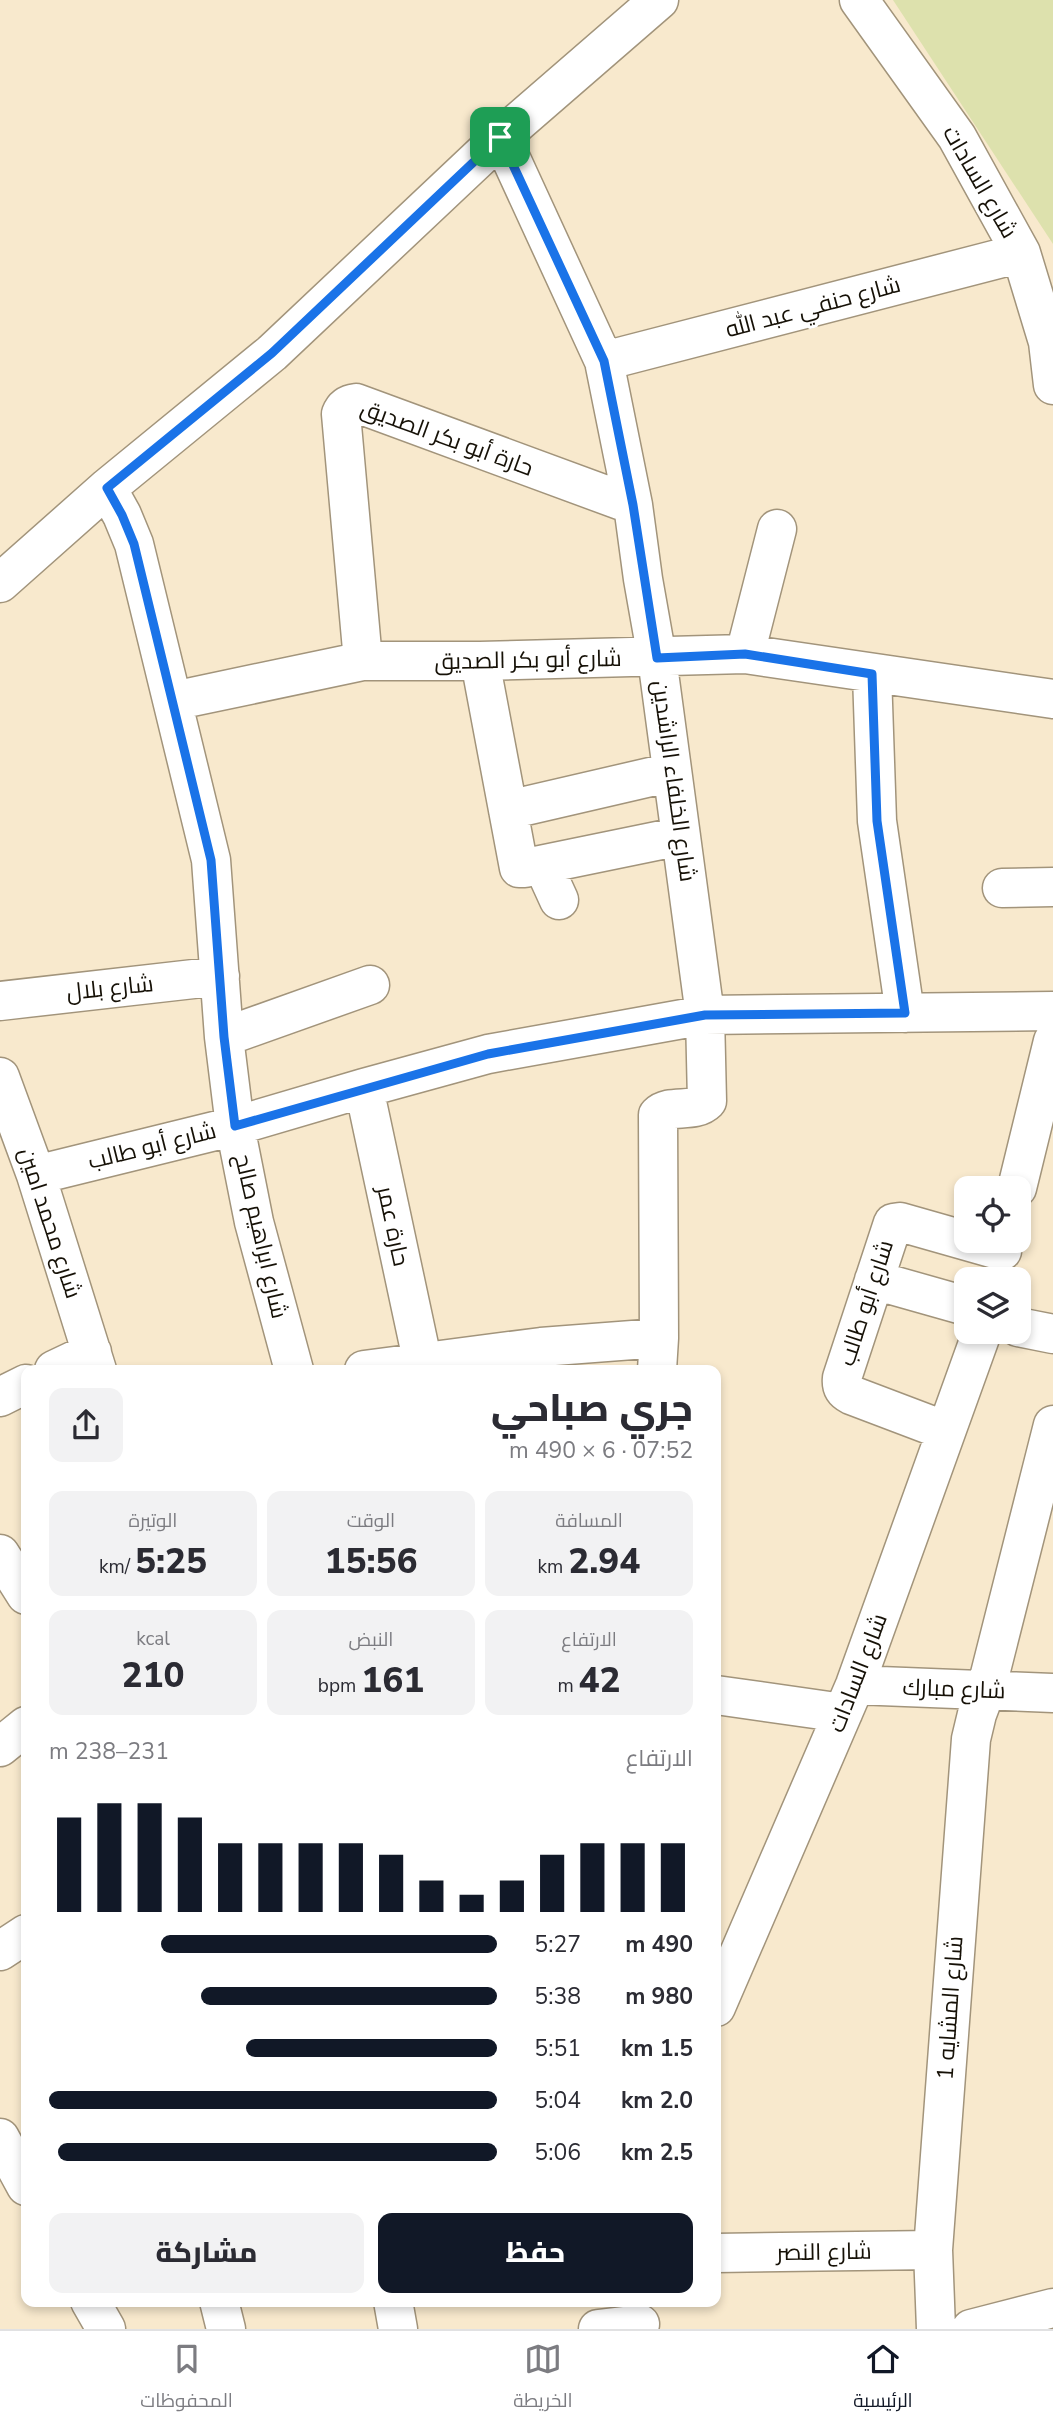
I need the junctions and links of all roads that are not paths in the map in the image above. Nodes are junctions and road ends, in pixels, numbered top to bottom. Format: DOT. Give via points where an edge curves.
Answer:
graph roads {
  1 [pos="660,0"];
  2 [pos="859,0"];
  3 [pos="500,137"];
  4 [pos="1021,253"];
  5 [pos="604,361"];
  6 [pos="1053,385"];
  7 [pos="107,488"];
  8 [pos="633,505"];
  9 [pos="776,529"];
  10 [pos="0,583"];
  11 [pos="745,654"];
  12 [pos="657,658"];
  13 [pos="363,660"];
  14 [pos="480,661"];
  15 [pos="872,674"];
  16 [pos="1053,699"];
  17 [pos="173,701"];
  18 [pos="672,772"];
  19 [pos="508,810"];
  20 [pos="681,836"];
  21 [pos="543,865"];
  22 [pos="1053,887"];
  23 [pos="1002,888"];
  24 [pos="559,900"];
  25 [pos="220,976"];
  26 [pos="370,985"];
  27 [pos="0,1001"];
  28 [pos="1053,1011"];
  29 [pos="905,1013"];
  30 [pos="705,1015"];
  31 [pos="224,1037"];
  32 [pos="1053,1041"];
  33 [pos="0,1077"];
  34 [pos="364,1088"];
  35 [pos="235,1126"];
  36 [pos="36,1175"];
  37 [pos="1020,1176"];
  38 [pos="1001,1257"];
  39 [pos="874,1280"];
  40 [pos="954,1303"];
  41 [pos="1031,1330"];
  42 [pos="1053,1334"];
  43 [pos="978,1344"];
  44 [pos="658,1354"];
  45 [pos="94,1361"];
  46 [pos="422,1364"];
  47 [pos="76,1365"];
  48 [pos="293,1365"];
  49 [pos="412,1365"];
  50 [pos="21,1386"];
  51 [pos="0,1397"];
  52 [pos="1053,1424"];
  53 [pos="946,1431"];
  54 [pos="0,1554"];
  55 [pos="21,1587"];
  56 [pos="986,1690"];
  57 [pos="1053,1693"];
  58 [pos="721,1695"];
  59 [pos="849,1699"];
  60 [pos="21,1730"];
  61 [pos="0,1747"];
  62 [pos="21,1937"];
  63 [pos="0,1951"];
  64 [pos="721,1995"];
  65 [pos="0,2138"];
  66 [pos="21,2177"];
  67 [pos="933,2250"];
  68 [pos="721,2253"];
  69 [pos="93,2307"];
  70 [pos="220,2307"];
  71 [pos="394,2307"];
  72 [pos="1053,2308"];
  73 [pos="641,2318"];
  74 [pos="106,2329"];
  75 [pos="226,2329"];
  76 [pos="398,2329"];
  77 [pos="598,2329"];
  78 [pos="936,2329"];
  79 [pos="971,2329"];
  1 -- 3 [label="street"];
  2 -- 4 [label="street, شارع السادات" via="957,137"];
  3 -- 5 [label="street, شارع الخلفاء الراشدين"];
  3 -- 7 [label="street" via="272,353"];
  4 -- 5 [label="street, شارع حنفي عبد الله"];
  4 -- 6 [label="street, شارع السادات" via="1048,342"];
  5 -- 8 [label="street, شارع الخلفاء الراشدين"];
  7 -- 10 [label="street"];
  7 -- 17 [label="street, شارع ابراهيم صالح" via="134,544"];
  8 -- 12 [label="street, شارع الخلفاء الراشدين"];
  8 -- 13 [label="street, حارة أبو بكر الصديق" via="356,402 349,404 341,414"];
  9 -- 11 [label="street"];
  11 -- 12 [label="street, شارع أبو بكر الصديق"];
  11 -- 15 [label="street, شارع أبو بكر الصديق"];
  12 -- 14 [label="street, شارع أبو بكر الصديق"];
  12 -- 18 [label="street, شارع الخلفاء الراشدين"];
  13 -- 14 [label="street, شارع أبو بكر الصديق"];
  13 -- 17 [label="street, شارع أبو بكر الصديق"];
  14 -- 19 [label="street"];
  15 -- 16 [label="street, شارع أبو بكر الصديق"];
  15 -- 29 [label="street" via="877,821"];
  17 -- 25 [label="street, شارع ابراهيم صالح" via="211,860"];
  18 -- 19 [label="street"];
  18 -- 20 [label="street, شارع الخلفاء الراشدين"];
  19 -- 21 [label="street" via="519,868"];
  20 -- 21 [label="street"];
  20 -- 30 [label="street, شارع الخلفاء الراشدين"];
  21 -- 24 [label="street"];
  22 -- 23 [label="street"];
  25 -- 27 [label="street, شارع بلال"];
  25 -- 31 [label="street, شارع ابراهيم صالح"];
  26 -- 31 [label="street"];
  28 -- 29 [label="street, شارع أبو طالب"];
  29 -- 30 [label="street, شارع أبو طالب"];
  30 -- 34 [label="street, شارع أبو طالب" via="488,1054"];
  30 -- 44 [label="street, شارع الخلفاء الراشدين" via="707,1101 659,1115"];
  31 -- 35 [label="street, شارع ابراهيم صالح"];
  32 -- 37 [label="street"];
  33 -- 36 [label="street, شارع محمد امين"];
  34 -- 35 [label="street, شارع أبو طالب"];
  34 -- 46 [label="street, حارة عمر"];
  35 -- 36 [label="street, شارع أبو طالب"];
  35 -- 48 [label="street, شارع ابراهيم صالح" via="254,1222"];
  36 -- 45 [label="street, شارع محمد امين"];
  38 -- 39 [label="street, شارع أبو طالب" via="896,1221"];
  39 -- 40 [label="street"];
  39 -- 53 [label="street, شارع أبو طالب" via="841,1386 851,1395"];
  41 -- 42 [label="street"];
  43 -- 53 [label="street, شارع السادات"];
  44 -- 46 [label="street" via="541,1347"];
  45 -- 47 [label="street"];
  46 -- 49 [label="street"];
  50 -- 51 [label="street"];
  52 -- 56 [label="street, شارع المشايه 1"];
  53 -- 59 [label="street, شارع السادات"];
  54 -- 55 [label="street"];
  56 -- 57 [label="street, شارع مبارك"];
  56 -- 59 [label="street, شارع مبارك"];
  56 -- 67 [label="street, شارع المشايه 1" via="968,1765"];
  58 -- 59 [label="street, شارع مبارك"];
  59 -- 64 [label="street, شارع السادات"];
  60 -- 61 [label="street"];
  62 -- 63 [label="street"];
  65 -- 66 [label="street"];
  67 -- 68 [label="street, شارع النصر"];
  67 -- 78 [label="street, شارع المشايه 1"];
  69 -- 74 [label="street"];
  70 -- 75 [label="street"];
  71 -- 76 [label="street"];
  72 -- 79 [label="street"];
  73 -- 77 [label="street"];
}
